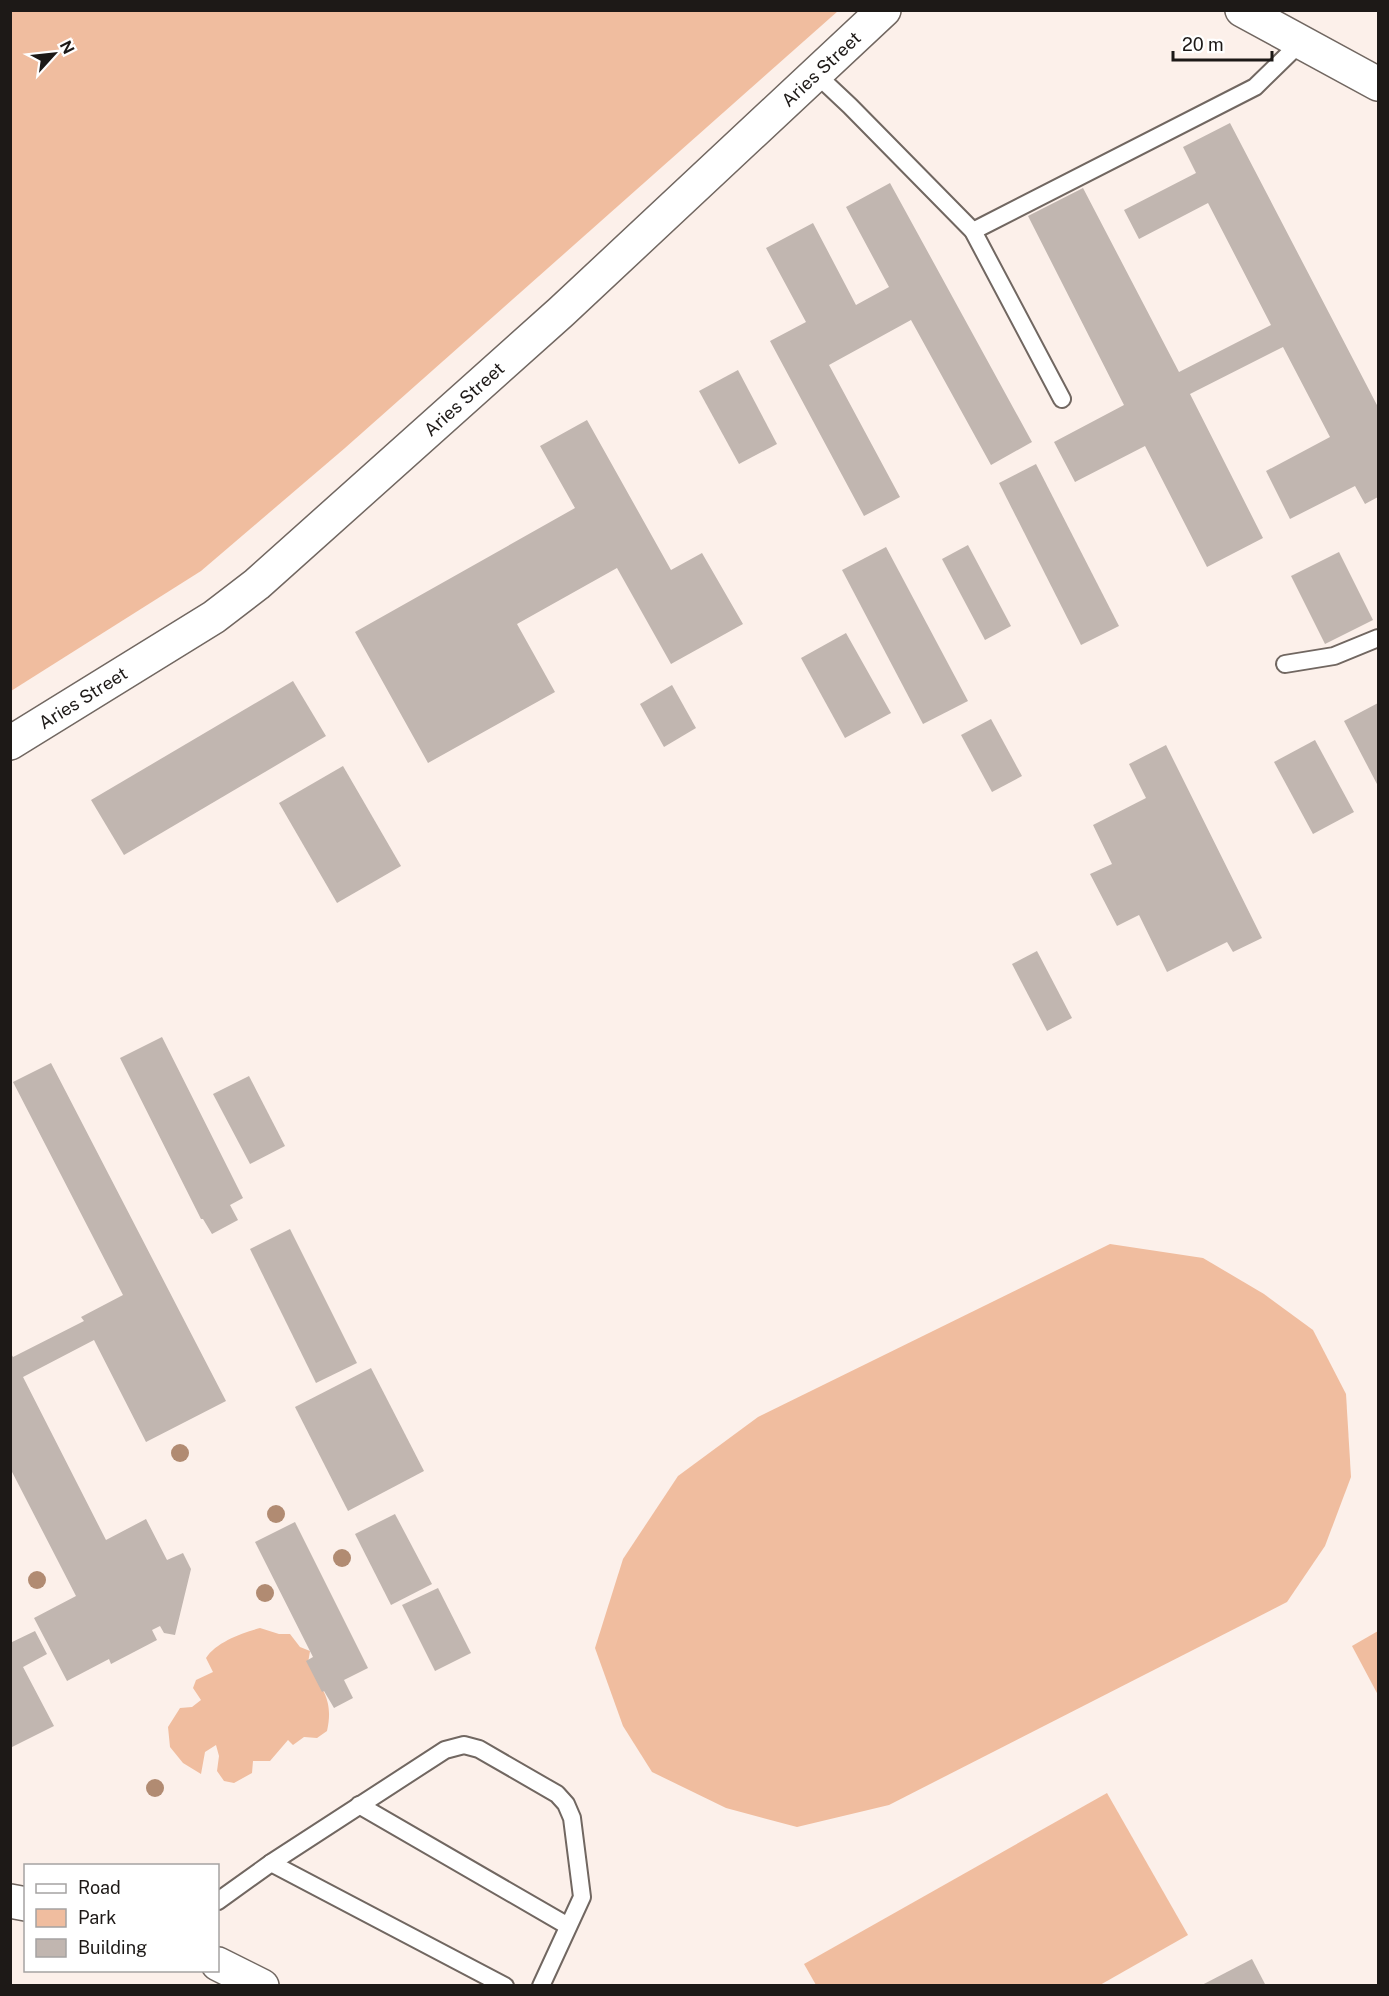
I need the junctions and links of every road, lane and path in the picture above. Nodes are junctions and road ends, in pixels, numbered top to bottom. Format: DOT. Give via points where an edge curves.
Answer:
graph roads {
  1 [pos="884,10"];
  2 [pos="1242,10"];
  3 [pos="1301,42"];
  4 [pos="816,74"];
  5 [pos="1378,84"];
  6 [pos="973,231"];
  7 [pos="1062,399"];
  8 [pos="1378,638"];
  9 [pos="1285,664"];
  10 [pos="10,743"];
  11 [pos="359,1805"];
  12 [pos="271,1863"];
  13 [pos="219,1900"];
  14 [pos="568,1926"];
  15 [pos="219,1964"];
  16 [pos="262,1986"];
  17 [pos="505,1986"];
  18 [pos="541,1986"];
  1 -- 4 [label="street, Aries Street"];
  2 -- 3 [label="street"];
  3 -- 5 [label="street"];
  3 -- 6 [label="lane" via="1255,87"];
  4 -- 6 [label="lane"];
  4 -- 10 [label="street, Aries Street" via="561,312 257,584 214,617"];
  6 -- 7 [label="lane"];
  8 -- 9 [label="lane" via="1334,656"];
  11 -- 12 [label="lane"];
  11 -- 14 [label="lane"];
  11 -- 14 [label="lane" via="445,1750 464,1745 479,1749 547,1788 567,1804 572,1818 582,1897"];
  12 -- 13 [label="lane"];
  12 -- 17 [label="lane"];
  14 -- 18 [label="lane"];
  15 -- 16 [label="street"];
}
